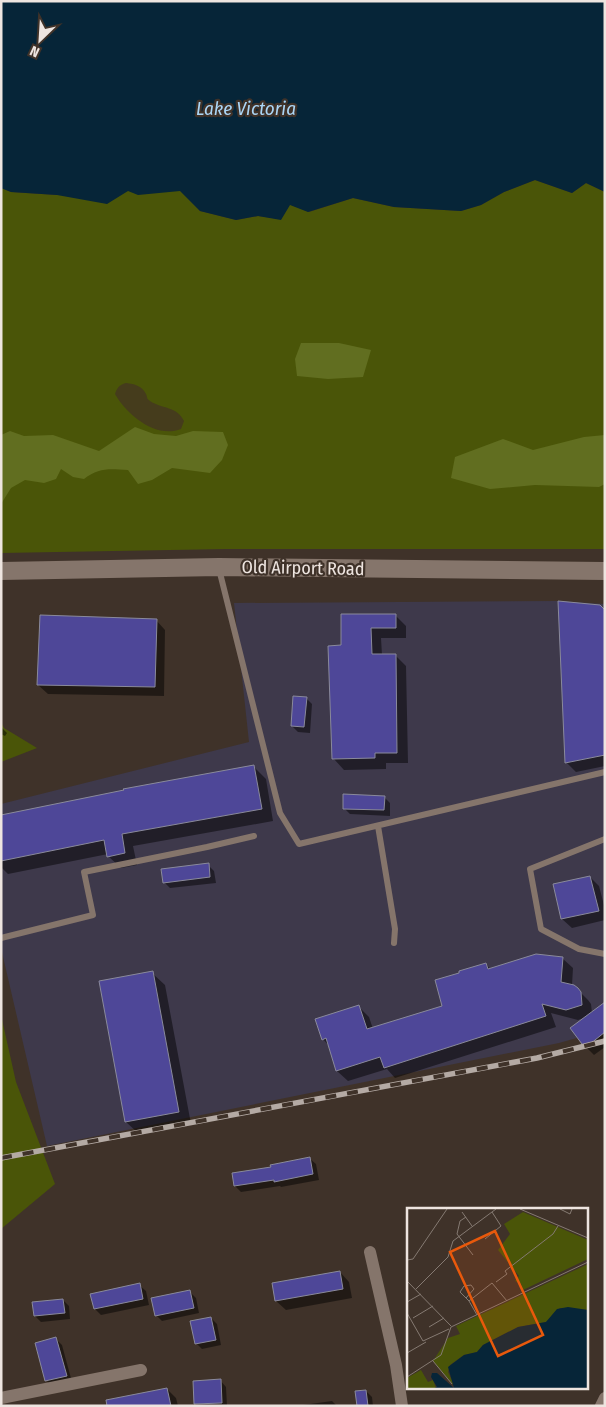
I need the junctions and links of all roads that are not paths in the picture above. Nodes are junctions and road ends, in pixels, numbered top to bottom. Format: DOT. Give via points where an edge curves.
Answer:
graph roads {
  1 [pos="219,568"];
  2 [pos="1,571"];
  3 [pos="605,571"];
  4 [pos="605,772"];
  5 [pos="378,826"];
  6 [pos="254,836"];
  7 [pos="605,839"];
  8 [pos="1,938"];
  9 [pos="394,943"];
  10 [pos="605,954"];
  11 [pos="370,1252"];
  12 [pos="141,1370"];
  13 [pos="1,1398"];
  14 [pos="605,1398"];
  15 [pos="402,1406"];
  16 [pos="601,1406"];
  1 -- 2 [label="main road, Old Airport Road"];
  1 -- 3 [label="main road, Old Airport Road"];
  1 -- 5 [label="lane" via="280,813 294,837 299,844"];
  4 -- 5 [label="lane"];
  5 -- 9 [label="lane" via="395,929"];
  6 -- 8 [label="lane" via="84,872 94,916"];
  7 -- 10 [label="lane" via="530,869 541,929 579,949"];
  11 -- 15 [label="street"];
  12 -- 13 [label="street"];
  14 -- 16 [label="street"];
}
